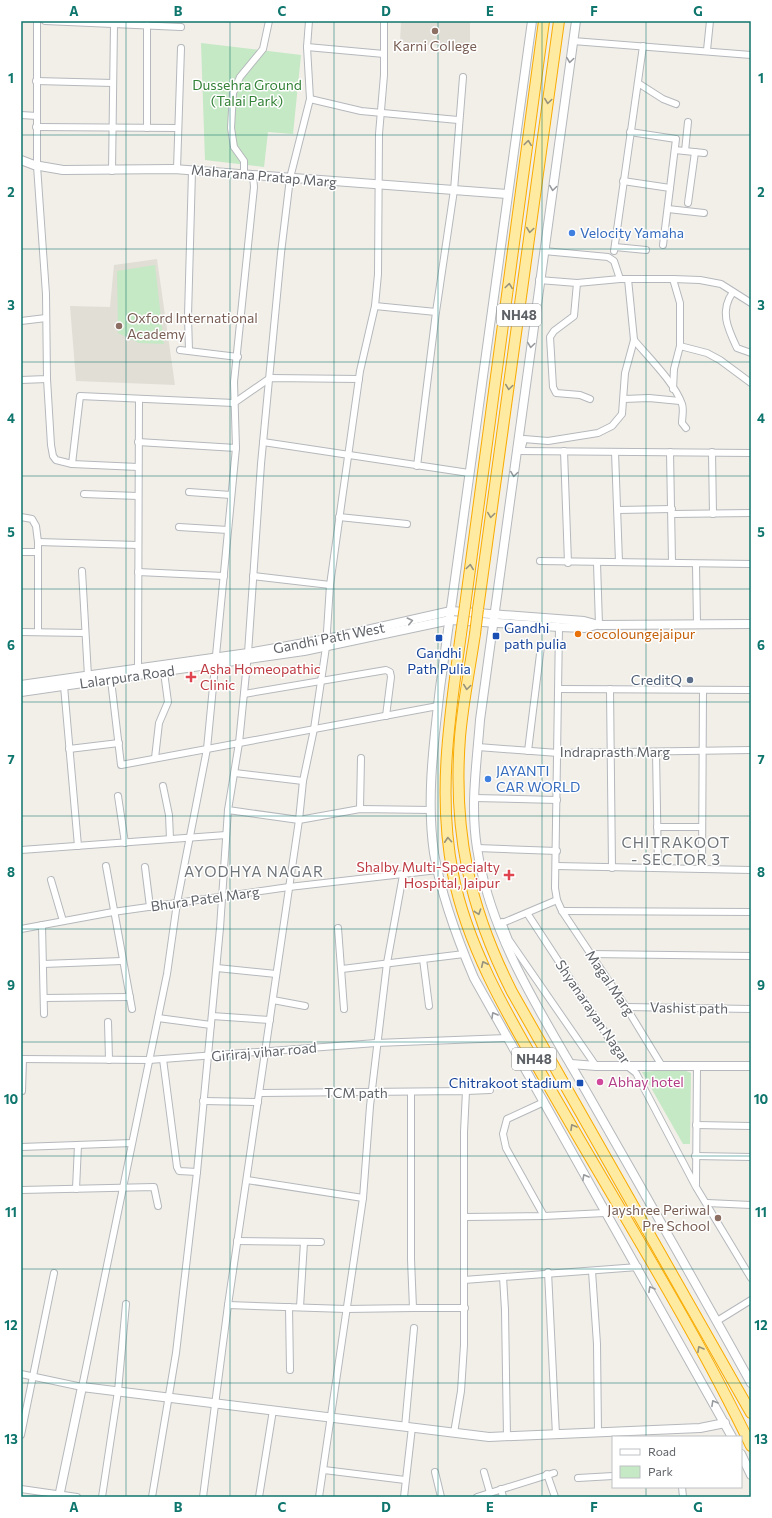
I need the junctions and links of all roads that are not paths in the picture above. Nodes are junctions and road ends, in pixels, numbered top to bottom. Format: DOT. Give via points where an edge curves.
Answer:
graph roads {
  1 [pos="37,21"];
  2 [pos="45,21"];
  3 [pos="268,21"];
  4 [pos="309,21"];
  5 [pos="384,21"];
  6 [pos="532,21"];
  7 [pos="544,21"];
  8 [pos="559,21"];
  9 [pos="576,21"];
  10 [pos="710,21"];
  11 [pos="109,23"];
  12 [pos="147,25"];
  13 [pos="180,27"];
  14 [pos="573,41"];
  15 [pos="643,46"];
  16 [pos="307,47"];
  17 [pos="181,48"];
  18 [pos="707,50"];
  19 [pos="384,54"];
  20 [pos="751,55"];
  21 [pos="463,77"];
  22 [pos="36,81"];
  23 [pos="113,83"];
  24 [pos="638,83"];
  25 [pos="310,99"];
  26 [pos="676,104"];
  27 [pos="380,113"];
  28 [pos="21,115"];
  29 [pos="37,116"];
  30 [pos="458,120"];
  31 [pos="688,122"];
  32 [pos="36,127"];
  33 [pos="113,128"];
  34 [pos="147,128"];
  35 [pos="178,128"];
  36 [pos="630,132"];
  37 [pos="675,150"];
  38 [pos="685,151"];
  39 [pos="695,152"];
  40 [pos="704,153"];
  41 [pos="21,160"];
  42 [pos="37,166"];
  43 [pos="177,169"];
  44 [pos="112,170"];
  45 [pos="192,171"];
  46 [pos="244,174"];
  47 [pos="253,175"];
  48 [pos="290,178"];
  49 [pos="623,181"];
  50 [pos="377,185"];
  51 [pos="670,188"];
  52 [pos="454,190"];
  53 [pos="507,194"];
  54 [pos="688,203"];
  55 [pos="668,209"];
  56 [pos="704,212"];
  57 [pos="663,244"];
  58 [pos="646,250"];
  59 [pos="544,251"];
  60 [pos="620,279"];
  61 [pos="628,279"];
  62 [pos="673,279"];
  63 [pos="539,280"];
  64 [pos="577,283"];
  65 [pos="732,292"];
  66 [pos="751,303"];
  67 [pos="375,306"];
  68 [pos="436,312"];
  69 [pos="46,318"];
  70 [pos="21,320"];
  71 [pos="634,340"];
  72 [pos="680,346"];
  73 [pos="180,350"];
  74 [pos="189,351"];
  75 [pos="751,353"];
  76 [pos="238,357"];
  77 [pos="270,378"];
  78 [pos="359,378"];
  79 [pos="47,379"];
  80 [pos="21,380"];
  81 [pos="751,383"];
  82 [pos="674,388"];
  83 [pos="139,399"];
  84 [pos="590,399"];
  85 [pos="624,399"];
  86 [pos="680,401"];
  87 [pos="234,404"];
  88 [pos="686,428"];
  89 [pos="138,442"];
  90 [pos="263,442"];
  91 [pos="236,448"];
  92 [pos="519,451"];
  93 [pos="564,451"];
  94 [pos="615,452"];
  95 [pos="670,452"];
  96 [pos="712,452"];
  97 [pos="751,453"];
  98 [pos="349,455"];
  99 [pos="72,464"];
  100 [pos="417,466"];
  101 [pos="138,467"];
  102 [pos="469,473"];
  103 [pos="189,492"];
  104 [pos="84,494"];
  105 [pos="231,495"];
  106 [pos="138,496"];
  107 [pos="618,510"];
  108 [pos="672,512"];
  109 [pos="751,513"];
  110 [pos="713,514"];
  111 [pos="339,516"];
  112 [pos="21,517"];
  113 [pos="407,524"];
  114 [pos="179,527"];
  115 [pos="228,530"];
  116 [pos="38,542"];
  117 [pos="138,545"];
  118 [pos="21,552"];
  119 [pos="37,552"];
  120 [pos="540,561"];
  121 [pos="618,562"];
  122 [pos="672,562"];
  123 [pos="568,563"];
  124 [pos="597,563"];
  125 [pos="696,564"];
  126 [pos="751,564"];
  127 [pos="82,571"];
  128 [pos="138,572"];
  129 [pos="224,576"];
  130 [pos="253,576"];
  131 [pos="330,585"];
  132 [pos="451,611"];
  133 [pos="493,618"];
  134 [pos="450,620"];
  135 [pos="697,624"];
  136 [pos="751,624"];
  137 [pos="599,625"];
  138 [pos="559,627"];
  139 [pos="21,632"];
  140 [pos="38,632"];
  141 [pos="85,633"];
  142 [pos="327,643"];
  143 [pos="541,646"];
  144 [pos="248,657"];
  145 [pos="214,662"];
  146 [pos="139,672"];
  147 [pos="164,672"];
  148 [pos="88,676"];
  149 [pos="111,680"];
  150 [pos="321,681"];
  151 [pos="21,686"];
  152 [pos="64,686"];
  153 [pos="559,689"];
  154 [pos="610,689"];
  155 [pos="704,690"];
  156 [pos="751,690"];
  157 [pos="21,692"];
  158 [pos="244,694"];
  159 [pos="438,706"];
  160 [pos="386,716"];
  161 [pos="314,729"];
  162 [pos="119,743"];
  163 [pos="239,743"];
  164 [pos="478,747"];
  165 [pos="69,749"];
  166 [pos="207,749"];
  167 [pos="751,750"];
  168 [pos="528,751"];
  169 [pos="704,751"];
  170 [pos="611,752"];
  171 [pos="656,752"];
  172 [pos="558,753"];
  173 [pos="155,758"];
  174 [pos="361,758"];
  175 [pos="235,773"];
  176 [pos="303,782"];
  177 [pos="163,786"];
  178 [pos="118,796"];
  179 [pos="474,798"];
  180 [pos="557,800"];
  181 [pos="360,808"];
  182 [pos="228,810"];
  183 [pos="431,810"];
  184 [pos="299,820"];
  185 [pos="657,827"];
  186 [pos="702,827"];
  187 [pos="226,835"];
  188 [pos="190,838"];
  189 [pos="170,839"];
  190 [pos="125,843"];
  191 [pos="78,846"];
  192 [pos="477,848"];
  193 [pos="21,850"];
  194 [pos="557,851"];
  195 [pos="106,866"];
  196 [pos="556,866"];
  197 [pos="145,867"];
  198 [pos="612,868"];
  199 [pos="658,868"];
  200 [pos="702,869"];
  201 [pos="438,870"];
  202 [pos="751,870"];
  203 [pos="403,875"];
  204 [pos="51,880"];
  205 [pos="288,888"];
  206 [pos="223,897"];
  207 [pos="557,900"];
  208 [pos="176,903"];
  209 [pos="150,907"];
  210 [pos="562,911"];
  211 [pos="113,912"];
  212 [pos="751,912"];
  213 [pos="527,913"];
  214 [pos="63,921"];
  215 [pos="500,924"];
  216 [pos="42,925"];
  217 [pos="338,928"];
  218 [pos="21,929"];
  219 [pos="464,954"];
  220 [pos="590,954"];
  221 [pos="751,956"];
  222 [pos="423,959"];
  223 [pos="122,961"];
  224 [pos="387,963"];
  225 [pos="43,964"];
  226 [pos="217,968"];
  227 [pos="342,969"];
  228 [pos="276,974"];
  229 [pos="130,997"];
  230 [pos="44,998"];
  231 [pos="273,1000"];
  232 [pos="305,1006"];
  233 [pos="429,1006"];
  234 [pos="626,1007"];
  235 [pos="132,1009"];
  236 [pos="344,1009"];
  237 [pos="751,1009"];
  238 [pos="44,1014"];
  239 [pos="212,1016"];
  240 [pos="158,1018"];
  241 [pos="270,1020"];
  242 [pos="108,1022"];
  243 [pos="211,1025"];
  244 [pos="507,1038"];
  245 [pos="379,1043"];
  246 [pos="266,1051"];
  247 [pos="208,1057"];
  248 [pos="22,1059"];
  249 [pos="163,1059"];
  250 [pos="109,1060"];
  251 [pos="149,1060"];
  252 [pos="571,1064"];
  253 [pos="596,1066"];
  254 [pos="627,1066"];
  255 [pos="662,1066"];
  256 [pos="697,1066"];
  257 [pos="751,1066"];
  258 [pos="490,1090"];
  259 [pos="466,1091"];
  260 [pos="22,1092"];
  261 [pos="372,1092"];
  262 [pos="411,1092"];
  263 [pos="260,1093"];
  264 [pos="203,1101"];
  265 [pos="258,1102"];
  266 [pos="544,1102"];
  267 [pos="696,1125"];
  268 [pos="751,1126"];
  269 [pos="132,1143"];
  270 [pos="78,1145"];
  271 [pos="21,1147"];
  272 [pos="695,1156"];
  273 [pos="751,1157"];
  274 [pos="197,1172"];
  275 [pos="247,1180"];
  276 [pos="696,1187"];
  277 [pos="123,1188"];
  278 [pos="76,1189"];
  279 [pos="21,1190"];
  280 [pos="363,1198"];
  281 [pos="707,1203"];
  282 [pos="751,1205"];
  283 [pos="158,1206"];
  284 [pos="605,1213"];
  285 [pos="544,1216"];
  286 [pos="464,1217"];
  287 [pos="238,1241"];
  288 [pos="304,1242"];
  289 [pos="321,1242"];
  290 [pos="638,1267"];
  291 [pos="592,1271"];
  292 [pos="548,1272"];
  293 [pos="54,1273"];
  294 [pos="503,1277"];
  295 [pos="751,1278"];
  296 [pos="464,1280"];
  297 [pos="751,1300"];
  298 [pos="126,1304"];
  299 [pos="228,1305"];
  300 [pos="289,1307"];
  301 [pos="300,1307"];
  302 [pos="413,1308"];
  303 [pos="465,1308"];
  304 [pos="346,1309"];
  305 [pos="717,1321"];
  306 [pos="414,1328"];
  307 [pos="290,1370"];
  308 [pos="21,1374"];
  309 [pos="33,1377"];
  310 [pos="751,1383"];
  311 [pos="82,1387"];
  312 [pos="118,1391"];
  313 [pos="167,1398"];
  314 [pos="216,1403"];
  315 [pos="273,1410"];
  316 [pos="751,1413"];
  317 [pos="332,1418"];
  318 [pos="725,1423"];
  319 [pos="409,1427"];
  320 [pos="598,1432"];
  321 [pos="454,1433"];
  322 [pos="21,1435"];
  323 [pos="556,1435"];
  324 [pos="732,1436"];
  325 [pos="507,1438"];
  326 [pos="751,1446"];
  327 [pos="742,1456"];
  328 [pos="324,1470"];
  329 [pos="435,1472"];
  330 [pos="484,1472"];
  331 [pos="751,1475"];
  332 [pos="612,1476"];
  333 [pos="578,1478"];
  334 [pos="405,1480"];
  335 [pos="21,1489"];
  336 [pos="501,1489"];
  337 [pos="490,1492"];
  338 [pos="60,1496"];
  339 [pos="77,1497"];
  340 [pos="102,1497"];
  341 [pos="152,1497"];
  342 [pos="203,1497"];
  343 [pos="259,1497"];
  344 [pos="319,1497"];
  345 [pos="404,1497"];
  346 [pos="441,1497"];
  347 [pos="477,1497"];
  348 [pos="503,1497"];
  349 [pos="555,1497"];
  1 -- 22 [label="street"];
  2 -- 11 [label="street"];
  3 -- 46 [label="street" via="263,48 240,77 233,93 231,128 234,147 244,161"];
  4 -- 16 [label="street"];
  5 -- 19 [label="street"];
  6 -- 53 [label="street"];
  326 -- 7 [label="highway, NH48, one-way, bridge" via="676,1306 512,1021 477,948 461,904 448,849 448,727"];
  8 -- 316 [label="highway, NH48, one-way, bridge" via="460,734 459,814 463,850 471,891 486,934 512,992"];
  9 -- 14 [label="street"];
  10 -- 18 [label="street"];
  11 -- 12 [label="street"];
  11 -- 23 [label="street"];
  12 -- 13 [label="street"];
  12 -- 34 [label="street"];
  14 -- 15 [label="street"];
  14 -- 59 [label="street, one-way"];
  15 -- 18 [label="street"];
  15 -- 24 [label="street"];
  16 -- 19 [label="street"];
  16 -- 25 [label="street"];
  17 -- 35 [label="street"];
  18 -- 20 [label="street"];
  19 -- 27 [label="street"];
  21 -- 30 [label="street"];
  22 -- 23 [label="street"];
  22 -- 29 [label="street"];
  23 -- 33 [label="street"];
  24 -- 26 [label="street"];
  24 -- 36 [label="street"];
  25 -- 27 [label="street"];
  25 -- 48 [label="street"];
  27 -- 30 [label="street"];
  27 -- 50 [label="street"];
  28 -- 29 [label="street"];
  29 -- 32 [label="street"];
  30 -- 52 [label="street"];
  31 -- 38 [label="street"];
  32 -- 33 [label="street"];
  32 -- 42 [label="street"];
  33 -- 34 [label="street"];
  33 -- 44 [label="street"];
  34 -- 35 [label="street"];
  35 -- 43 [label="street"];
  36 -- 37 [label="street" via="676,139"];
  36 -- 49 [label="street"];
  37 -- 38 [label="street"];
  37 -- 51 [label="street"];
  38 -- 39 [label="street"];
  39 -- 40 [label="street"];
  39 -- 54 [label="street"];
  41 -- 42 [label="street, Maharana Pratap Marg"];
  42 -- 44 [label="street, Maharana Pratap Marg" via="64,170"];
  42 -- 69 [label="street"];
  43 -- 44 [label="street, Maharana Pratap Marg"];
  43 -- 45 [label="street, Maharana Pratap Marg"];
  45 -- 46 [label="street, Maharana Pratap Marg"];
  45 -- 74 [label="street"];
  46 -- 47 [label="street, Maharana Pratap Marg"];
  47 -- 48 [label="street, Maharana Pratap Marg"];
  47 -- 76 [label="street"];
  48 -- 50 [label="street, Maharana Pratap Marg"];
  48 -- 77 [label="street"];
  49 -- 51 [label="street"];
  49 -- 58 [label="street" via="614,249"];
  50 -- 52 [label="street, Maharana Pratap Marg"];
  50 -- 67 [label="street" via="378,274"];
  51 -- 55 [label="street"];
  52 -- 53 [label="street, Maharana Pratap Marg"];
  52 -- 68 [label="street"];
  53 -- 102 [label="street"];
  55 -- 56 [label="street"];
  55 -- 57 [label="street"];
  59 -- 60 [label="street" via="608,257 614,261"];
  59 -- 63 [label="street"];
  60 -- 61 [label="street"];
  60 -- 64 [label="street"];
  61 -- 62 [label="street"];
  61 -- 71 [label="street"];
  62 -- 65 [label="street" via="713,282"];
  62 -- 72 [label="street" via="680,303"];
  63 -- 64 [label="street"];
  63 -- 92 [label="street, one-way"];
  64 -- 84 [label="street" via="574,316 550,337 553,387 556,393 580,395"];
  65 -- 66 [label="street"];
  65 -- 75 [label="street" via="725,308 728,329 737,348"];
  67 -- 68 [label="street"];
  67 -- 78 [label="street"];
  68 -- 100 [label="street"];
  69 -- 70 [label="street"];
  69 -- 79 [label="street"];
  71 -- 82 [label="street"];
  71 -- 85 [label="street" via="625,373"];
  72 -- 81 [label="street" via="707,353"];
  72 -- 82 [label="street" via="674,369"];
  73 -- 74 [label="street"];
  74 -- 76 [label="street"];
  76 -- 87 [label="street"];
  77 -- 78 [label="street"];
  77 -- 87 [label="street"];
  77 -- 90 [label="street"];
  78 -- 98 [label="street"];
  79 -- 80 [label="street"];
  79 -- 99 [label="street" via="53,456 56,460"];
  82 -- 86 [label="street"];
  83 -- 87 [label="street"];
  83 -- 89 [label="street"];
  83 -- 99 [label="street" via="80,396"];
  85 -- 86 [label="street"];
  85 -- 92 [label="street" via="622,414 612,426 598,433 548,441 524,439"];
  86 -- 88 [label="street" via="682,423"];
  87 -- 91 [label="street"];
  89 -- 91 [label="street"];
  89 -- 101 [label="street"];
  90 -- 98 [label="street"];
  90 -- 130 [label="street"];
  91 -- 105 [label="street"];
  92 -- 93 [label="street"];
  92 -- 133 [label="street, one-way"];
  93 -- 94 [label="street"];
  93 -- 123 [label="street"];
  94 -- 95 [label="street"];
  94 -- 107 [label="street"];
  95 -- 96 [label="street"];
  95 -- 108 [label="street"];
  96 -- 97 [label="street"];
  96 -- 110 [label="street"];
  98 -- 100 [label="street"];
  98 -- 111 [label="street"];
  99 -- 101 [label="street"];
  100 -- 102 [label="street"];
  101 -- 106 [label="street"];
  102 -- 132 [label="street"];
  103 -- 105 [label="street"];
  104 -- 106 [label="street"];
  105 -- 115 [label="street"];
  106 -- 117 [label="street"];
  107 -- 108 [label="street"];
  107 -- 121 [label="street"];
  108 -- 110 [label="street"];
  108 -- 122 [label="street"];
  109 -- 110 [label="street"];
  111 -- 113 [label="street"];
  111 -- 131 [label="street"];
  112 -- 116 [label="street" via="32,519 36,526"];
  114 -- 115 [label="street"];
  115 -- 129 [label="street"];
  116 -- 117 [label="street"];
  116 -- 119 [label="street"];
  117 -- 128 [label="street"];
  118 -- 119 [label="street"];
  119 -- 140 [label="street"];
  120 -- 123 [label="street"];
  121 -- 122 [label="street"];
  121 -- 124 [label="street"];
  122 -- 125 [label="street"];
  123 -- 124 [label="street"];
  124 -- 137 [label="street"];
  125 -- 126 [label="street"];
  125 -- 135 [label="street"];
  127 -- 141 [label="street"];
  128 -- 129 [label="street"];
  128 -- 146 [label="street"];
  129 -- 145 [label="street"];
  130 -- 131 [label="street"];
  130 -- 144 [label="street"];
  131 -- 142 [label="street"];
  132 -- 133 [label="street, Gandhi Path West"];
  132 -- 134 [label="street"];
  142 -- 132 [label="street, Gandhi Path West, one-way"];
  133 -- 134 [label="street"];
  133 -- 137 [label="street" via="584,621"];
  133 -- 138 [label="street"];
  133 -- 164 [label="street"];
  134 -- 142 [label="street"];
  134 -- 159 [label="street"];
  135 -- 136 [label="street"];
  135 -- 137 [label="street"];
  137 -- 138 [label="street" via="585,628"];
  138 -- 153 [label="street"];
  139 -- 140 [label="street"];
  140 -- 141 [label="street"];
  141 -- 148 [label="street"];
  142 -- 144 [label="street, Gandhi Path West"];
  142 -- 144 [label="street" via="304,651"];
  142 -- 150 [label="street"];
  143 -- 168 [label="street"];
  144 -- 145 [label="street, Gandhi Path West"];
  144 -- 158 [label="street"];
  145 -- 146 [label="street, Gandhi Path West"];
  145 -- 147 [label="street, Lalarpura Road"];
  145 -- 166 [label="street"];
  146 -- 147 [label="street, Lalarpura Road"];
  146 -- 148 [label="street, Gandhi Path West"];
  146 -- 149 [label="street, Lalarpura Road"];
  147 -- 173 [label="street" via="168,702 159,723"];
  148 -- 151 [label="street, Gandhi Path West"];
  149 -- 152 [label="street, Lalarpura Road"];
  149 -- 162 [label="street"];
  150 -- 158 [label="street"];
  150 -- 160 [label="street" via="386,670 390,672"];
  150 -- 161 [label="street"];
  152 -- 157 [label="street, Lalarpura Road"];
  152 -- 165 [label="street"];
  153 -- 154 [label="street"];
  153 -- 172 [label="street"];
  154 -- 155 [label="street"];
  154 -- 170 [label="street"];
  155 -- 156 [label="street"];
  155 -- 169 [label="street"];
  158 -- 163 [label="street"];
  159 -- 160 [label="street"];
  159 -- 183 [label="street"];
  160 -- 161 [label="street"];
  161 -- 163 [label="street"];
  161 -- 176 [label="street"];
  162 -- 165 [label="street"];
  162 -- 173 [label="street" via="121,765"];
  163 -- 166 [label="street"];
  163 -- 175 [label="street"];
  164 -- 168 [label="street, Indraprasth Marg"];
  164 -- 179 [label="street"];
  165 -- 191 [label="street"];
  166 -- 173 [label="street"];
  166 -- 188 [label="street"];
  167 -- 169 [label="street, Indraprasth Marg"];
  168 -- 172 [label="street, Indraprasth Marg"];
  169 -- 171 [label="street, Indraprasth Marg"];
  169 -- 186 [label="street"];
  170 -- 171 [label="street, Indraprasth Marg"];
  170 -- 172 [label="street, Indraprasth Marg"];
  170 -- 198 [label="street"];
  171 -- 185 [label="street"];
  172 -- 180 [label="street"];
  174 -- 181 [label="street"];
  175 -- 176 [label="street"];
  175 -- 182 [label="street"];
  176 -- 184 [label="street"];
  177 -- 189 [label="street" via="169,815"];
  178 -- 190 [label="street"];
  179 -- 180 [label="street"];
  179 -- 192 [label="street"];
  180 -- 194 [label="street"];
  181 -- 183 [label="street"];
  181 -- 184 [label="street"];
  182 -- 184 [label="street"];
  182 -- 187 [label="street"];
  183 -- 201 [label="street"];
  184 -- 205 [label="street"];
  185 -- 186 [label="street"];
  185 -- 199 [label="street"];
  186 -- 200 [label="street"];
  187 -- 188 [label="street"];
  187 -- 206 [label="street"];
  188 -- 189 [label="street"];
  188 -- 208 [label="street"];
  189 -- 190 [label="street"];
  190 -- 191 [label="street"];
  191 -- 193 [label="street"];
  192 -- 194 [label="street"];
  192 -- 215 [label="street" via="484,883"];
  194 -- 196 [label="street"];
  195 -- 211 [label="street"];
  196 -- 198 [label="street"];
  196 -- 207 [label="street"];
  197 -- 209 [label="street"];
  198 -- 199 [label="street"];
  199 -- 200 [label="street"];
  200 -- 202 [label="street"];
  201 -- 203 [label="street, Bhura Patel Marg"];
  201 -- 219 [label="street"];
  203 -- 205 [label="street, Bhura Patel Marg"];
  203 -- 224 [label="street"];
  204 -- 214 [label="street"];
  205 -- 206 [label="street, Bhura Patel Marg"];
  205 -- 228 [label="street"];
  206 -- 208 [label="street, Bhura Patel Marg"];
  206 -- 226 [label="street"];
  207 -- 210 [label="street, Magal Marg"];
  207 -- 213 [label="street"];
  208 -- 209 [label="street, Bhura Patel Marg"];
  208 -- 240 [label="street" via="167,974"];
  209 -- 211 [label="street, Bhura Patel Marg"];
  210 -- 212 [label="street"];
  210 -- 220 [label="street, Magal Marg"];
  211 -- 214 [label="street, Bhura Patel Marg"];
  211 -- 223 [label="street"];
  213 -- 215 [label="street"];
  213 -- 254 [label="street, Shyanarayan Nagar"];
  214 -- 216 [label="street, Bhura Patel Marg"];
  215 -- 252 [label="street" via="512,957"];
  215 -- 253 [label="street"];
  216 -- 218 [label="street, Bhura Patel Marg"];
  216 -- 225 [label="street"];
  217 -- 227 [label="street"];
  219 -- 222 [label="street"];
  244 -- 219 [label="street, one-way" via="474,978"];
  220 -- 221 [label="street"];
  220 -- 234 [label="street, Magal Marg"];
  222 -- 224 [label="street"];
  222 -- 233 [label="street"];
  223 -- 225 [label="street"];
  223 -- 229 [label="street"];
  224 -- 227 [label="street"];
  224 -- 245 [label="street"];
  225 -- 230 [label="street"];
  226 -- 228 [label="street"];
  226 -- 239 [label="street"];
  227 -- 236 [label="street"];
  228 -- 231 [label="street"];
  229 -- 230 [label="street"];
  229 -- 235 [label="street"];
  230 -- 238 [label="street"];
  231 -- 232 [label="street"];
  231 -- 241 [label="street"];
  234 -- 237 [label="street, Vashist path"];
  234 -- 255 [label="street, Magal Marg"];
  239 -- 241 [label="street"];
  239 -- 243 [label="street"];
  240 -- 243 [label="street"];
  240 -- 251 [label="street"];
  241 -- 246 [label="street"];
  242 -- 250 [label="street"];
  243 -- 247 [label="street"];
  244 -- 245 [label="street, Giriraj vihar road"];
  244 -- 266 [label="street"];
  245 -- 246 [label="street, Giriraj vihar road"];
  245 -- 261 [label="street"];
  246 -- 247 [label="street, Giriraj vihar road"];
  246 -- 263 [label="street"];
  247 -- 249 [label="street, Giriraj vihar road"];
  247 -- 264 [label="street"];
  248 -- 250 [label="street, Giriraj vihar road"];
  248 -- 260 [label="street"];
  249 -- 251 [label="street, Giriraj vihar road"];
  249 -- 274 [label="street" via="177,1167 180,1171"];
  250 -- 251 [label="street, Giriraj vihar road"];
  251 -- 269 [label="street"];
  252 -- 253 [label="street"];
  252 -- 305 [label="street"];
  253 -- 254 [label="street"];
  254 -- 255 [label="street"];
  254 -- 276 [label="street, Shyanarayan Nagar" via="636,1073"];
  255 -- 256 [label="street"];
  256 -- 257 [label="street"];
  256 -- 267 [label="street"];
  258 -- 259 [label="street, TCM path"];
  259 -- 262 [label="street, TCM path"];
  259 -- 286 [label="street"];
  261 -- 262 [label="street, TCM path"];
  261 -- 263 [label="street, TCM path"];
  261 -- 280 [label="street"];
  262 -- 302 [label="street" via="410,1260"];
  263 -- 265 [label="street"];
  264 -- 265 [label="street"];
  264 -- 274 [label="street"];
  265 -- 275 [label="street"];
  284 -- 266 [label="street, one-way"];
  266 -- 285 [label="street" via="507,1119 503,1134 506,1148"];
  267 -- 268 [label="street"];
  267 -- 272 [label="street"];
  269 -- 270 [label="street"];
  269 -- 277 [label="street"];
  270 -- 271 [label="street"];
  270 -- 278 [label="street"];
  272 -- 273 [label="street"];
  272 -- 276 [label="street"];
  274 -- 313 [label="street" via="176,1353"];
  275 -- 280 [label="street"];
  275 -- 287 [label="street"];
  276 -- 281 [label="street, Shyanarayan Nagar"];
  277 -- 278 [label="street"];
  277 -- 283 [label="street" via="154,1187"];
  277 -- 311 [label="street"];
  278 -- 279 [label="street"];
  280 -- 304 [label="street"];
  281 -- 282 [label="street"];
  281 -- 295 [label="street, Shyanarayan Nagar"];
  284 -- 285 [label="street"];
  284 -- 290 [label="street"];
  285 -- 286 [label="street"];
  286 -- 296 [label="street"];
  287 -- 288 [label="street"];
  287 -- 299 [label="street"];
  288 -- 289 [label="street"];
  288 -- 301 [label="street"];
  290 -- 291 [label="street"];
  318 -- 290 [label="street, one-way"];
  291 -- 292 [label="street"];
  291 -- 320 [label="street" via="597,1344"];
  292 -- 294 [label="street"];
  292 -- 323 [label="street"];
  293 -- 309 [label="street"];
  294 -- 296 [label="street"];
  294 -- 325 [label="street"];
  296 -- 303 [label="street"];
  297 -- 305 [label="street"];
  298 -- 312 [label="street"];
  299 -- 300 [label="street"];
  299 -- 314 [label="street"];
  300 -- 301 [label="street"];
  300 -- 307 [label="street"];
  301 -- 304 [label="street"];
  302 -- 303 [label="street"];
  302 -- 304 [label="street"];
  303 -- 321 [label="street" via="463,1367"];
  304 -- 317 [label="street"];
  305 -- 310 [label="street"];
  306 -- 319 [label="street"];
  308 -- 309 [label="street"];
  309 -- 311 [label="street"];
  309 -- 322 [label="street"];
  311 -- 312 [label="street"];
  311 -- 338 [label="street"];
  312 -- 313 [label="street"];
  312 -- 340 [label="street"];
  313 -- 314 [label="street"];
  313 -- 341 [label="street"];
  314 -- 315 [label="street"];
  314 -- 342 [label="street"];
  315 -- 317 [label="street"];
  315 -- 343 [label="street"];
  317 -- 319 [label="street"];
  317 -- 328 [label="street"];
  318 -- 320 [label="street" via="700,1428"];
  318 -- 324 [label="street"];
  319 -- 321 [label="street"];
  319 -- 334 [label="street"];
  320 -- 323 [label="street"];
  321 -- 325 [label="street"];
  323 -- 325 [label="street"];
  327 -- 331 [label="street"];
  328 -- 334 [label="street"];
  328 -- 344 [label="street"];
  329 -- 346 [label="street"];
  330 -- 337 [label="street"];
  332 -- 333 [label="street"];
  334 -- 345 [label="street"];
  335 -- 338 [label="street"];
  336 -- 337 [label="street"];
  336 -- 348 [label="street"];
  336 -- 349 [label="street" via="550,1474"];
  337 -- 347 [label="street"];
  338 -- 339 [label="street"];
}
